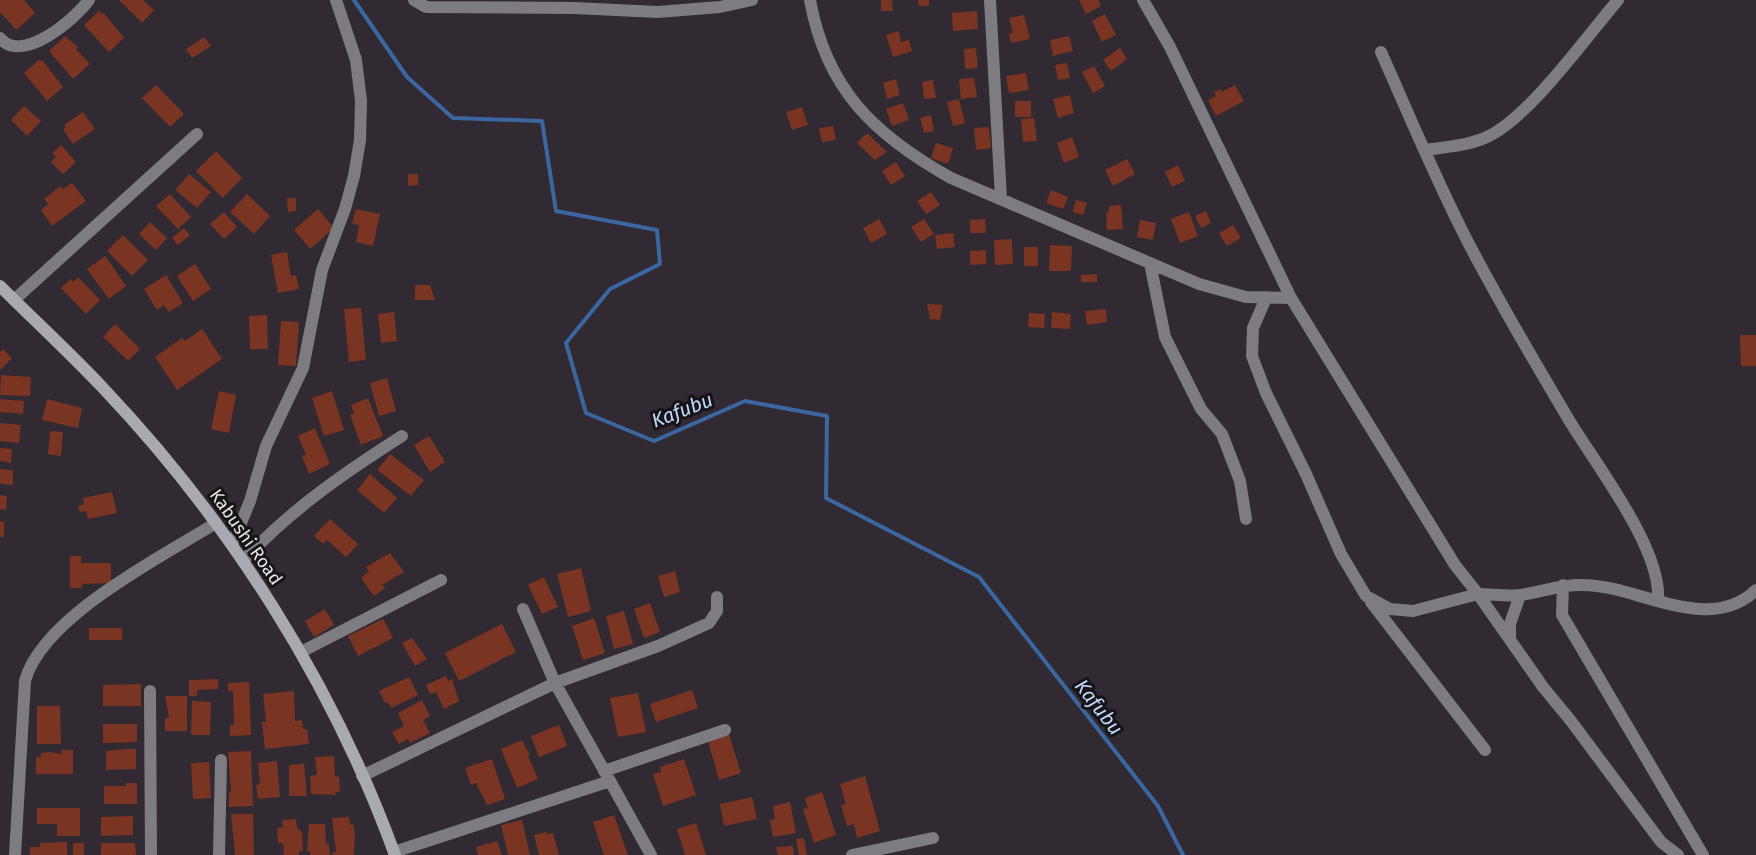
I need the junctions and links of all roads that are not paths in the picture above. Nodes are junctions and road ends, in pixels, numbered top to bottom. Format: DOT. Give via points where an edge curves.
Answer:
graph roads {
  1 [pos="89,0"];
  2 [pos="336,0"];
  3 [pos="414,0"];
  4 [pos="752,0"];
  5 [pos="810,0"];
  6 [pos="990,0"];
  7 [pos="1143,0"];
  8 [pos="1618,0"];
  9 [pos="0,38"];
  10 [pos="1381,52"];
  11 [pos="197,134"];
  12 [pos="1424,150"];
  13 [pos="1001,198"];
  14 [pos="1150,263"];
  15 [pos="0,286"];
  16 [pos="1266,298"];
  17 [pos="1291,298"];
  18 [pos="14,300"];
  19 [pos="402,436"];
  20 [pos="1246,519"];
  21 [pos="216,522"];
  22 [pos="232,545"];
  23 [pos="243,561"];
  24 [pos="441,580"];
  25 [pos="1563,585"];
  26 [pos="1756,590"];
  27 [pos="1478,594"];
  28 [pos="1520,595"];
  29 [pos="1366,596"];
  30 [pos="717,597"];
  31 [pos="1658,600"];
  32 [pos="523,609"];
  33 [pos="1510,638"];
  34 [pos="301,652"];
  35 [pos="555,683"];
  36 [pos="150,691"];
  37 [pos="725,730"];
  38 [pos="1485,750"];
  39 [pos="221,760"];
  40 [pos="362,776"];
  41 [pos="608,776"];
  42 [pos="933,838"];
  43 [pos="395,854"];
  44 [pos="15,855"];
  45 [pos="151,855"];
  46 [pos="219,855"];
  47 [pos="651,855"];
  48 [pos="852,855"];
  49 [pos="1678,855"];
  50 [pos="1703,855"];
  1 -- 9 [label="street" via="63,26 31,45 16,46"];
  2 -- 22 [label="street" via="356,60 361,101 354,176 322,270 303,368 266,446"];
  3 -- 4 [label="street" via="426,7 658,12"];
  5 -- 13 [label="street" via="819,43 855,105 909,154 951,178"];
  6 -- 13 [label="street"];
  7 -- 17 [label="street" via="1170,47"];
  8 -- 12 [label="street" via="1544,89 1497,130 1461,146"];
  10 -- 12 [label="street"];
  11 -- 18 [label="street"];
  12 -- 31 [label="street" via="1502,304 1641,538 1659,585"];
  13 -- 14 [label="street"];
  14 -- 16 [label="street" via="1198,284 1246,297"];
  14 -- 20 [label="street" via="1165,337 1201,409 1222,434 1240,481"];
  15 -- 18 [label="main road, Kabushi Road"];
  16 -- 17 [label="street"];
  16 -- 29 [label="street" via="1253,328 1252,356 1341,554"];
  17 -- 27 [label="street" via="1455,565"];
  18 -- 21 [label="main road, Kabushi Road" via="104,388"];
  19 -- 23 [label="street" via="332,481 276,526"];
  21 -- 22 [label="main road, Kabushi Road"];
  21 -- 44 [label="street" via="101,595 62,627 29,667"];
  22 -- 23 [label="main road, Kabushi Road"];
  23 -- 34 [label="main road, Kabushi Road"];
  24 -- 34 [label="street"];
  25 -- 28 [label="street"];
  25 -- 31 [label="street" via="1586,584"];
  25 -- 50 [label="street" via="1560,606 1572,634"];
  26 -- 31 [label="street" via="1748,598 1727,606 1706,609 1668,605"];
  27 -- 28 [label="street"];
  27 -- 29 [label="street" via="1413,611 1390,609"];
  27 -- 33 [label="street"];
  28 -- 33 [label="street" via="1510,624"];
  29 -- 38 [label="street"];
  30 -- 35 [label="street" via="717,610 709,623"];
  32 -- 35 [label="street"];
  33 -- 49 [label="street" via="1661,842"];
  34 -- 40 [label="main road, Kabushi Road"];
  35 -- 40 [label="street"];
  35 -- 41 [label="street"];
  36 -- 45 [label="street"];
  37 -- 41 [label="street"];
  39 -- 46 [label="street"];
  40 -- 43 [label="main road, Kabushi Road"];
  41 -- 43 [label="street"];
  41 -- 47 [label="street"];
  42 -- 48 [label="street"];
}
